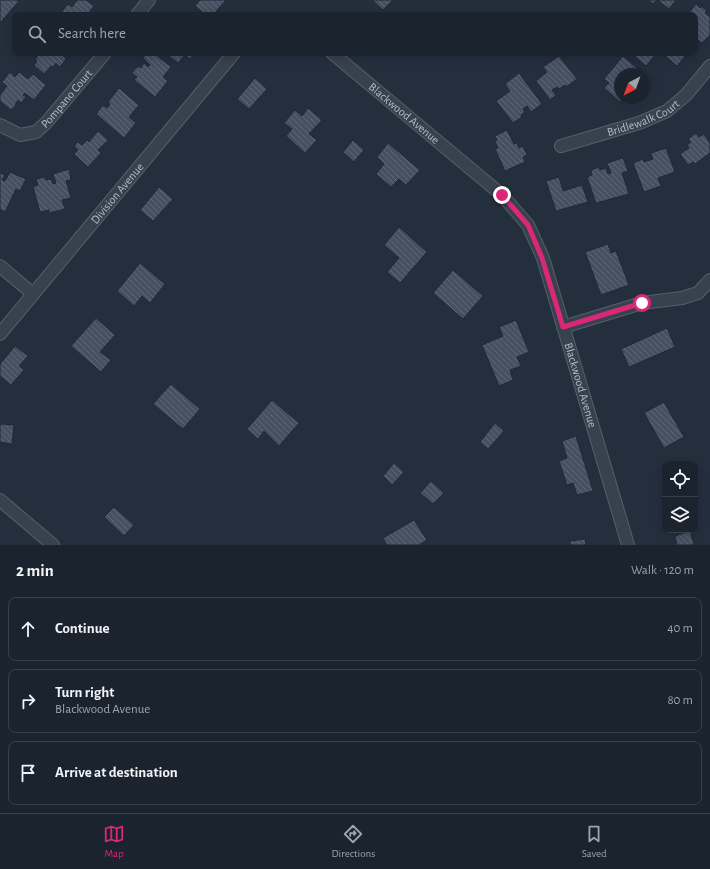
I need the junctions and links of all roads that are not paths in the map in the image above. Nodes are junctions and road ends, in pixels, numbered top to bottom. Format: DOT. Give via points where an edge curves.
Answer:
graph roads {
  1 [pos="149,0"];
  2 [pos="139,12"];
  3 [pos="102,56"];
  4 [pos="231,56"];
  5 [pos="336,56"];
  6 [pos="710,66"];
  7 [pos="0,125"];
  8 [pos="562,146"];
  9 [pos="0,266"];
  10 [pos="710,280"];
  11 [pos="33,294"];
  12 [pos="563,327"];
  13 [pos="0,334"];
  14 [pos="0,500"];
  15 [pos="53,545"];
  16 [pos="628,545"];
  1 -- 2 [label="street"];
  3 -- 7 [label="street, Pompano Court" via="36,132 20,135"];
  4 -- 11 [label="street, Division Avenue"];
  5 -- 12 [label="street, Blackwood Avenue" via="502,195 528,225 542,258"];
  6 -- 8 [label="street, Bridlewalk Court" via="686,95 667,111 639,123"];
  9 -- 11 [label="street"];
  10 -- 12 [label="street" via="698,293 682,298 642,303"];
  11 -- 13 [label="street, Division Avenue"];
  12 -- 16 [label="street, Blackwood Avenue"];
  14 -- 15 [label="street"];
}
